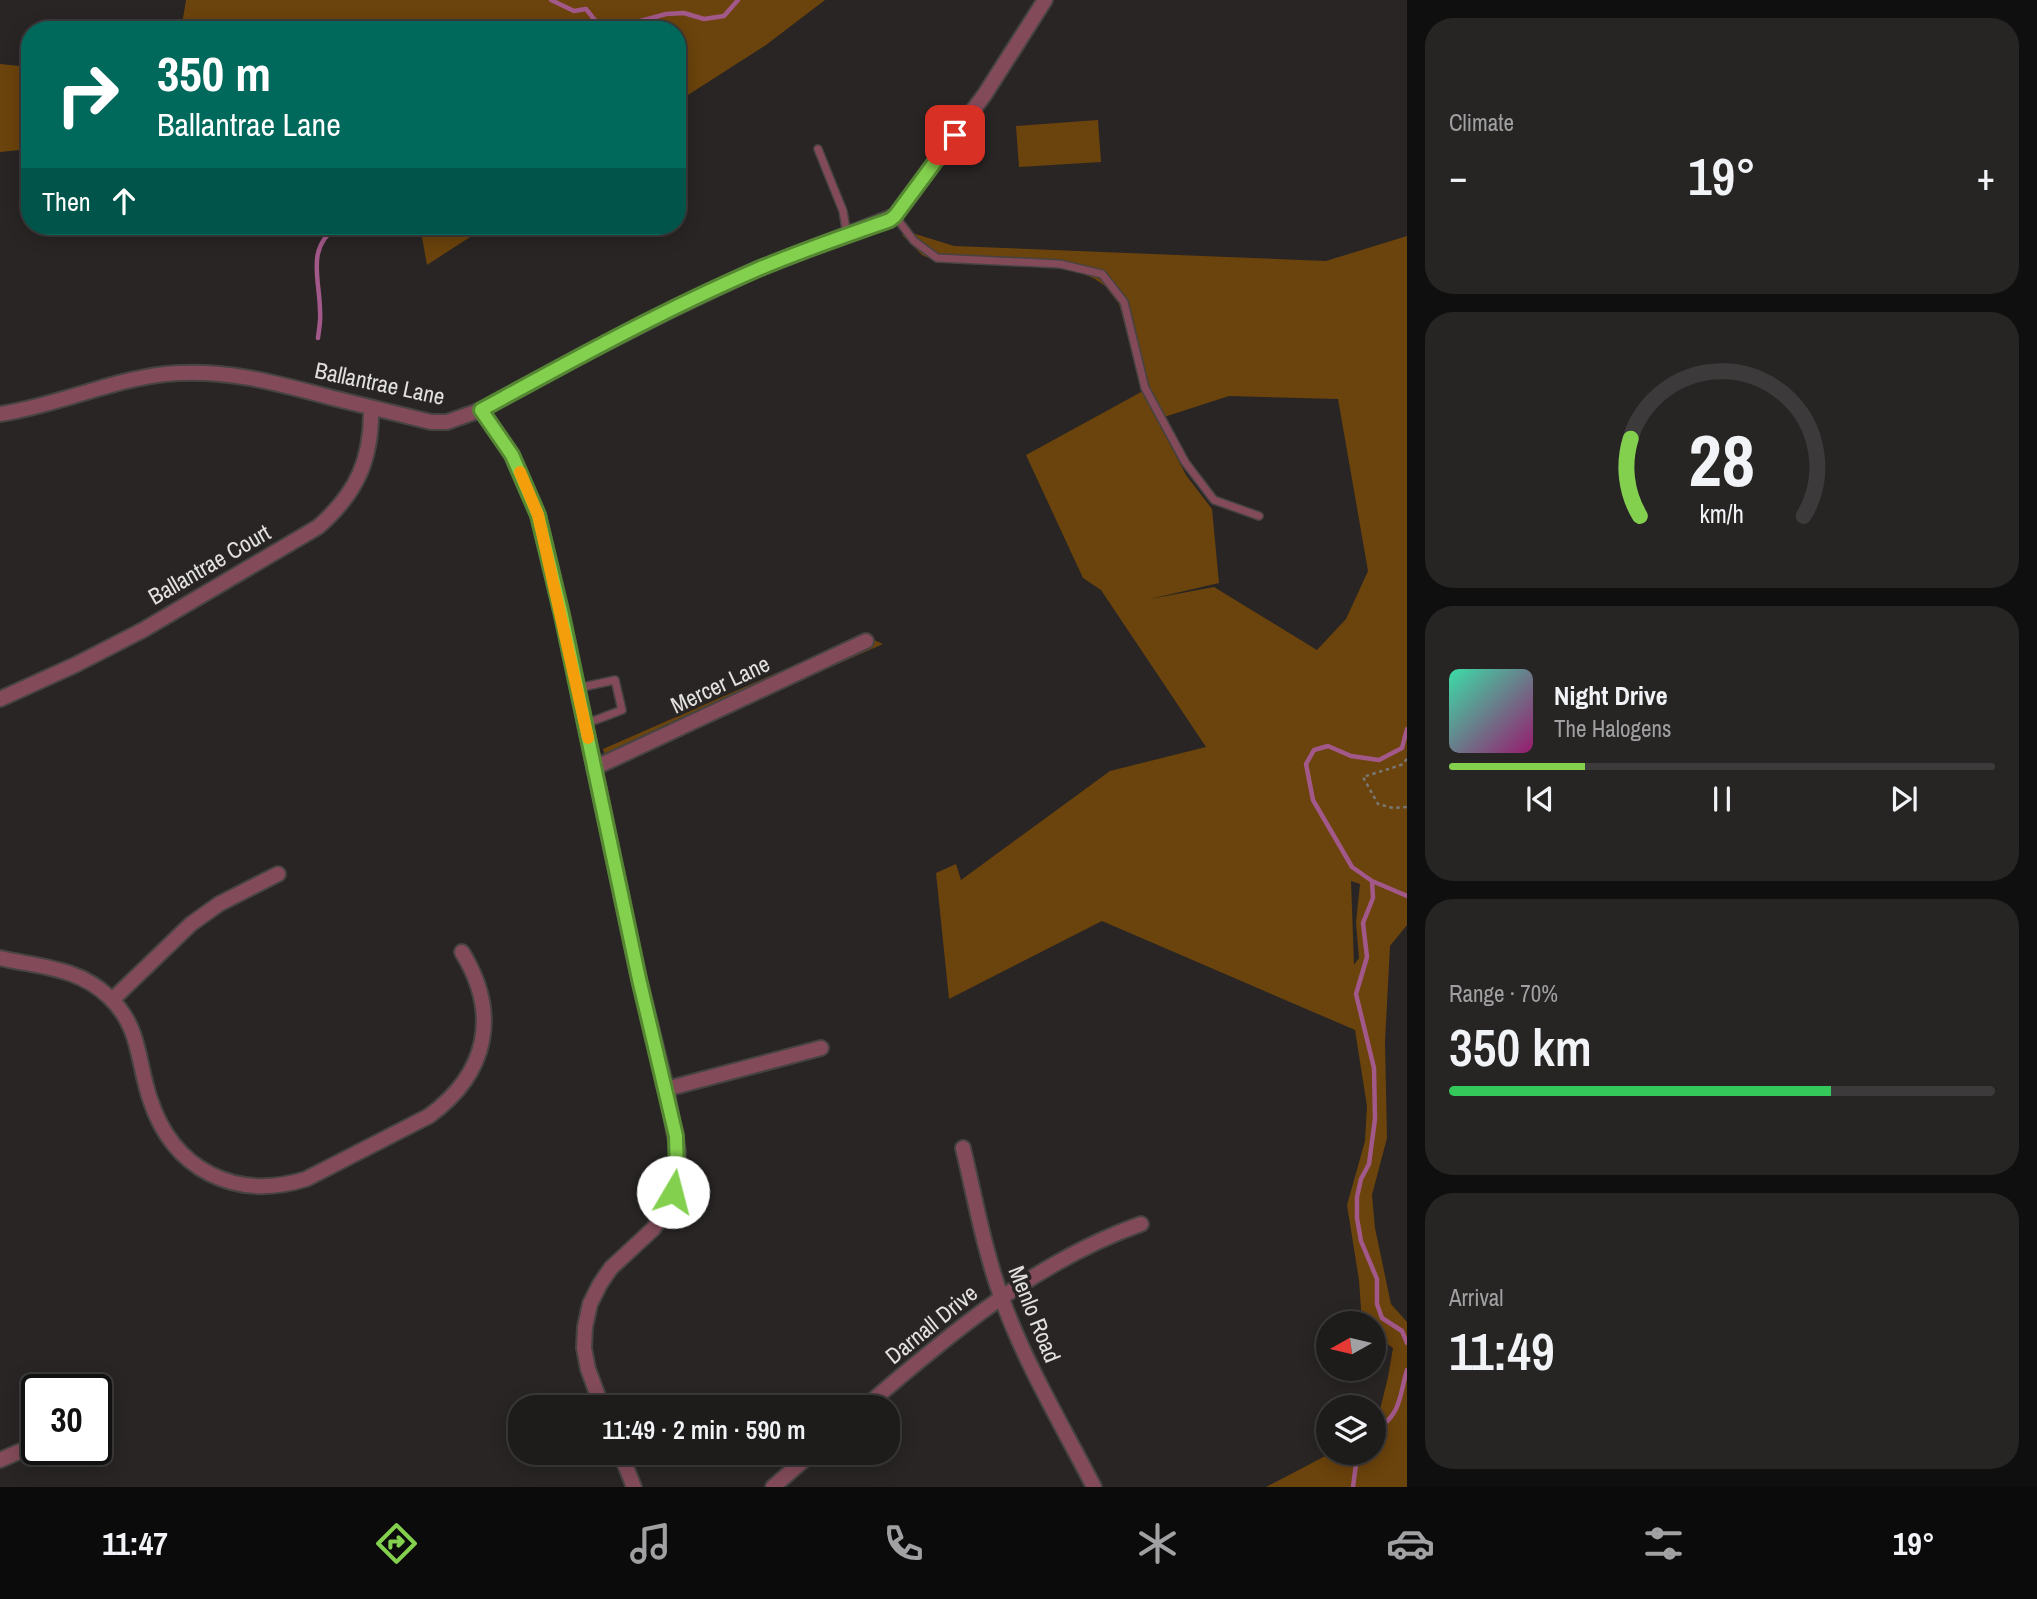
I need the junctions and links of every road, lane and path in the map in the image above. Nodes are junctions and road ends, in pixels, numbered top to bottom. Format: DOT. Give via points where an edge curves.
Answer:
graph roads {
  1 [pos="1045,0"];
  2 [pos="818,149"];
  3 [pos="895,216"];
  4 [pos="844,236"];
  5 [pos="371,408"];
  6 [pos="481,410"];
  7 [pos="0,414"];
  8 [pos="1259,516"];
  9 [pos="866,641"];
  10 [pos="577,688"];
  11 [pos="0,699"];
  12 [pos="585,724"];
  13 [pos="1407,759"];
  14 [pos="594,768"];
  15 [pos="1407,807"];
  16 [pos="278,874"];
  17 [pos="462,952"];
  18 [pos="0,958"];
  19 [pos="112,1000"];
  20 [pos="821,1048"];
  21 [pos="666,1089"];
  22 [pos="963,1147"];
  23 [pos="1141,1224"];
  24 [pos="1001,1296"];
  25 [pos="598,1395"];
  26 [pos="880,1395"];
  27 [pos="21,1451"];
  28 [pos="0,1460"];
  29 [pos="625,1465"];
  30 [pos="798,1465"];
  31 [pos="634,1487"];
  32 [pos="773,1487"];
  33 [pos="1094,1487"];
  1 -- 3 [label="street" via="985,94"];
  2 -- 4 [label="lane" via="843,211"];
  3 -- 4 [label="street, Ballantrae Lane"];
  3 -- 8 [label="lane" via="914,241 937,258 1060,264 1102,274 1124,302 1145,388 1185,462 1214,500"];
  4 -- 6 [label="street, Ballantrae Lane" via="677,307"];
  5 -- 6 [label="street, Ballantrae Lane" via="431,422 447,422"];
  5 -- 7 [label="street, Ballantrae Lane" via="261,379 194,372 163,374"];
  5 -- 11 [label="street, Ballantrae Court" via="368,452 361,473 335,512 318,527 142,630"];
  6 -- 10 [label="street" via="512,455 538,515"];
  9 -- 14 [label="street, Mercer Lane"];
  10 -- 12 [label="street"];
  10 -- 12 [label="lane" via="615,680 622,710"];
  12 -- 14 [label="street"];
  13 -- 15 [label="path" via="1363,777 1378,804"];
  14 -- 21 [label="street"];
  16 -- 19 [label="street" via="191,924"];
  17 -- 19 [label="street" via="481,991 484,1033 472,1071 460,1089 429,1116 286,1185 242,1185 220,1179 180,1152 156,1117 139,1047"];
  18 -- 19 [label="street" via="75,974"];
  20 -- 21 [label="street"];
  21 -- 25 [label="street" via="678,1152 673,1192 653,1229 611,1268 590,1304 584,1348"];
  22 -- 24 [label="street, Menlo Road"];
  23 -- 24 [label="street, Darnall Drive" via="1091,1245"];
  24 -- 26 [label="street, Darnall Drive"];
  24 -- 33 [label="street, Menlo Road" via="1037,1380"];
  27 -- 28 [label="street"];
  29 -- 31 [label="street"];
  30 -- 32 [label="street"];
}
